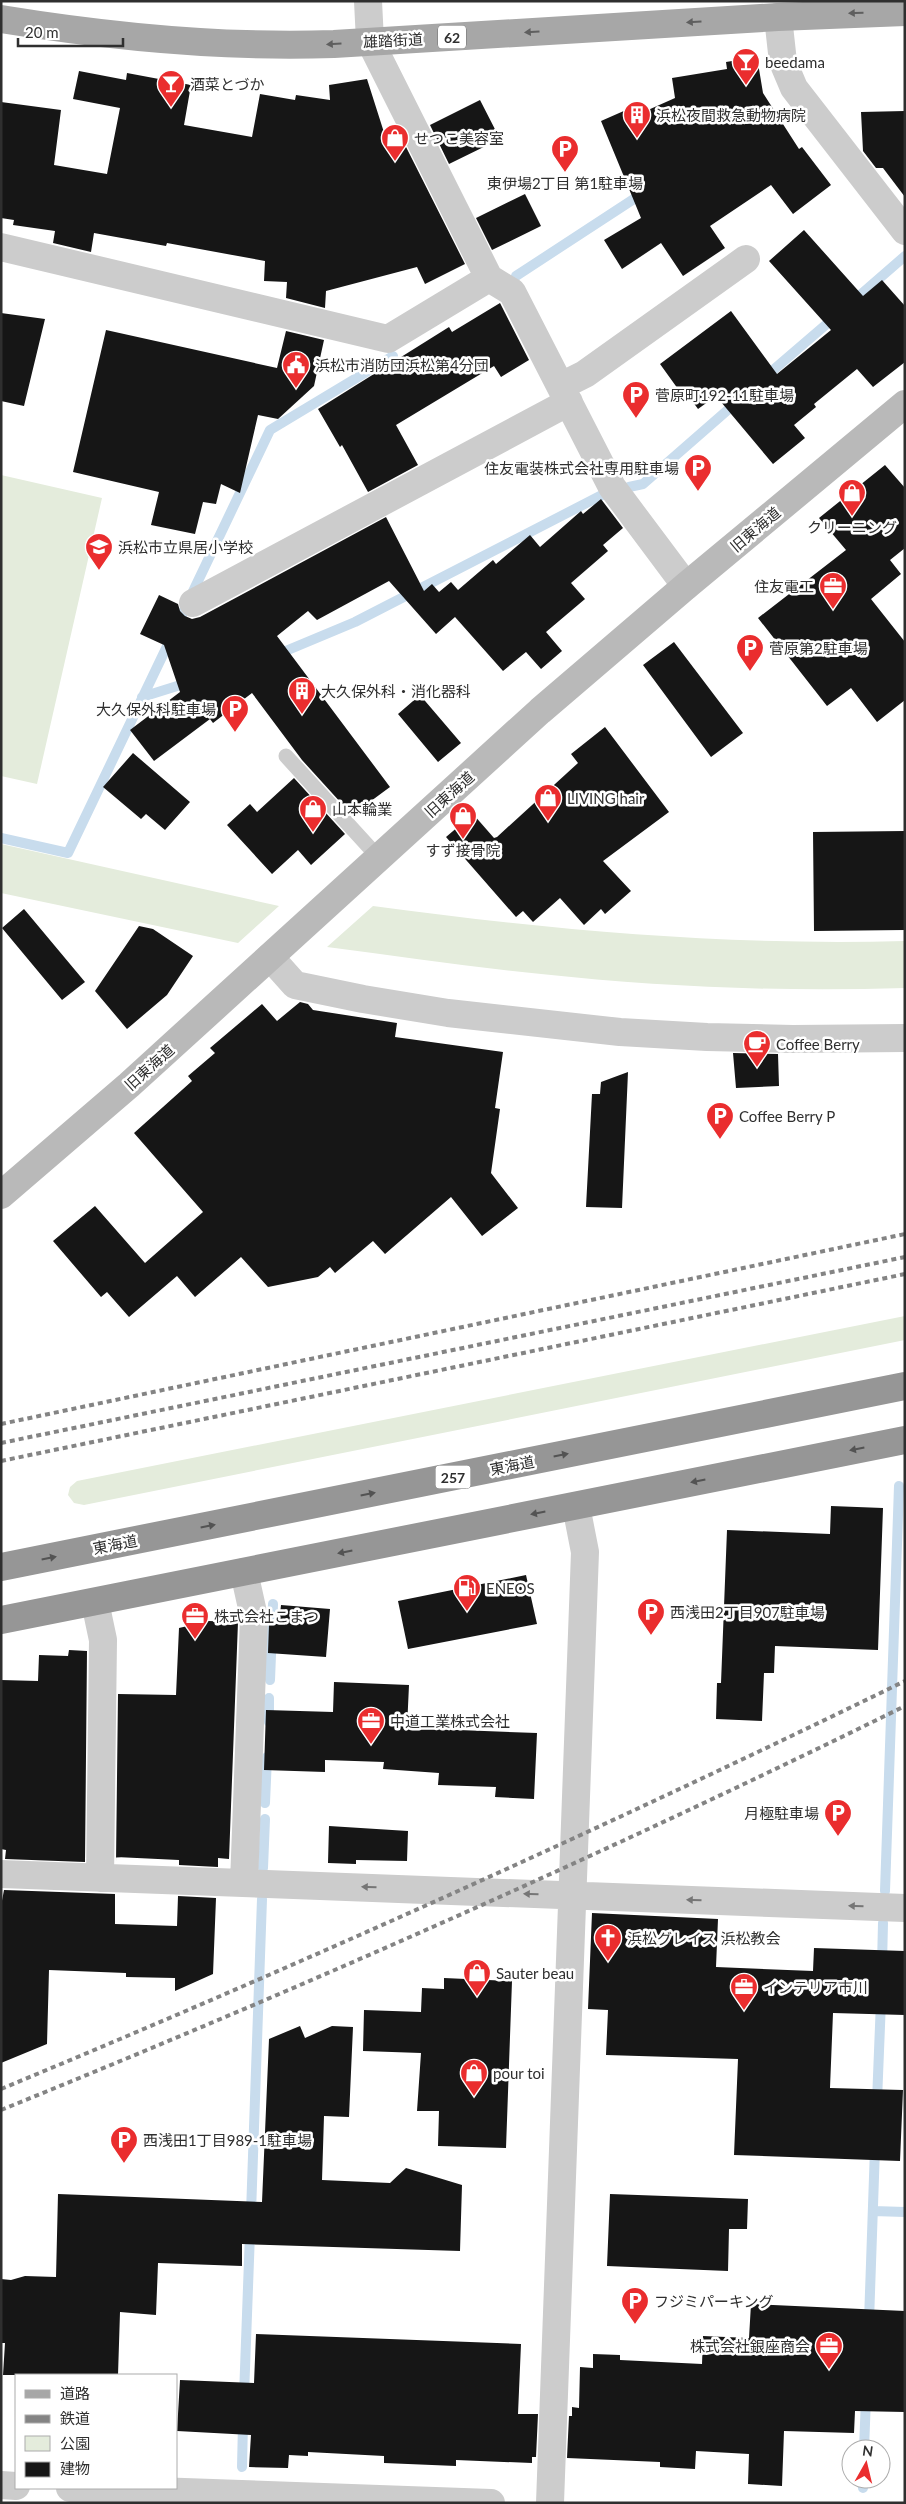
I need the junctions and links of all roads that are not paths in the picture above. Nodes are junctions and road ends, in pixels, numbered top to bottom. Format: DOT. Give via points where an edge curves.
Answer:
graph roads {
  1 [pos="368,1"];
  2 [pos="905,12"];
  3 [pos="778,17"];
  4 [pos="1,19"];
  5 [pos="370,41"];
  6 [pos="905,231"];
  7 [pos="1,247"];
  8 [pos="746,259"];
  9 [pos="490,278"];
  10 [pos="565,394"];
  11 [pos="905,404"];
  12 [pos="686,586"];
  13 [pos="193,603"];
  14 [pos="286,756"];
  15 [pos="379,858"];
  16 [pos="270,957"];
  17 [pos="905,1038"];
  18 [pos="1,1195"];
  19 [pos="905,1386"];
  20 [pos="905,1440"];
  21 [pos="576,1506"];
  22 [pos="1,1567"];
  23 [pos="244,1572"];
  24 [pos="95,1602"];
  25 [pos="1,1620"];
  26 [pos="1,1874"];
  27 [pos="100,1878"];
  28 [pos="244,1883"];
  29 [pos="573,1895"];
  30 [pos="905,1908"];
  31 [pos="1,2485"];
  32 [pos="15,2486"];
  33 [pos="98,2489"];
  34 [pos="491,2503"];
  35 [pos="550,2503"];
  1 -- 5 [label="street"];
  2 -- 3 [label="main road, 雄踏街道 / 62, one-way"];
  3 -- 5 [label="main road, 雄踏街道 / 62, one-way"];
  3 -- 6 [label="street" via="783,62 794,88"];
  5 -- 4 [label="main road, 雄踏街道 / 62, one-way" via="264,46 212,44 106,35"];
  5 -- 9 [label="street"];
  7 -- 9 [label="street" via="388,339"];
  8 -- 10 [label="street" via="585,374"];
  9 -- 10 [label="street" via="512,292"];
  10 -- 12 [label="street" via="612,487"];
  10 -- 13 [label="street"];
  11 -- 12 [label="street, 旧東海道"];
  12 -- 15 [label="street, 旧東海道" via="540,711"];
  14 -- 15 [label="lane"];
  15 -- 16 [label="street, 旧東海道"];
  16 -- 17 [label="street" via="295,985 363,1000 467,1015 620,1032 707,1037"];
  16 -- 18 [label="street, 旧東海道"];
  22 -- 19 [label="highway, 東海道 / 257, one-way"];
  20 -- 21 [label="highway, one-way"];
  21 -- 23 [label="highway, one-way"];
  21 -- 29 [label="street" via="585,1552"];
  23 -- 24 [label="highway"];
  23 -- 28 [label="street" via="254,1617"];
  24 -- 25 [label="highway"];
  24 -- 27 [label="street" via="103,1640"];
  26 -- 27 [label="street"];
  27 -- 28 [label="street"];
  29 -- 28 [label="street, one-way"];
  30 -- 29 [label="street, one-way"];
  29 -- 35 [label="street"];
  31 -- 32 [label="street"];
  33 -- 34 [label="street"];
}
